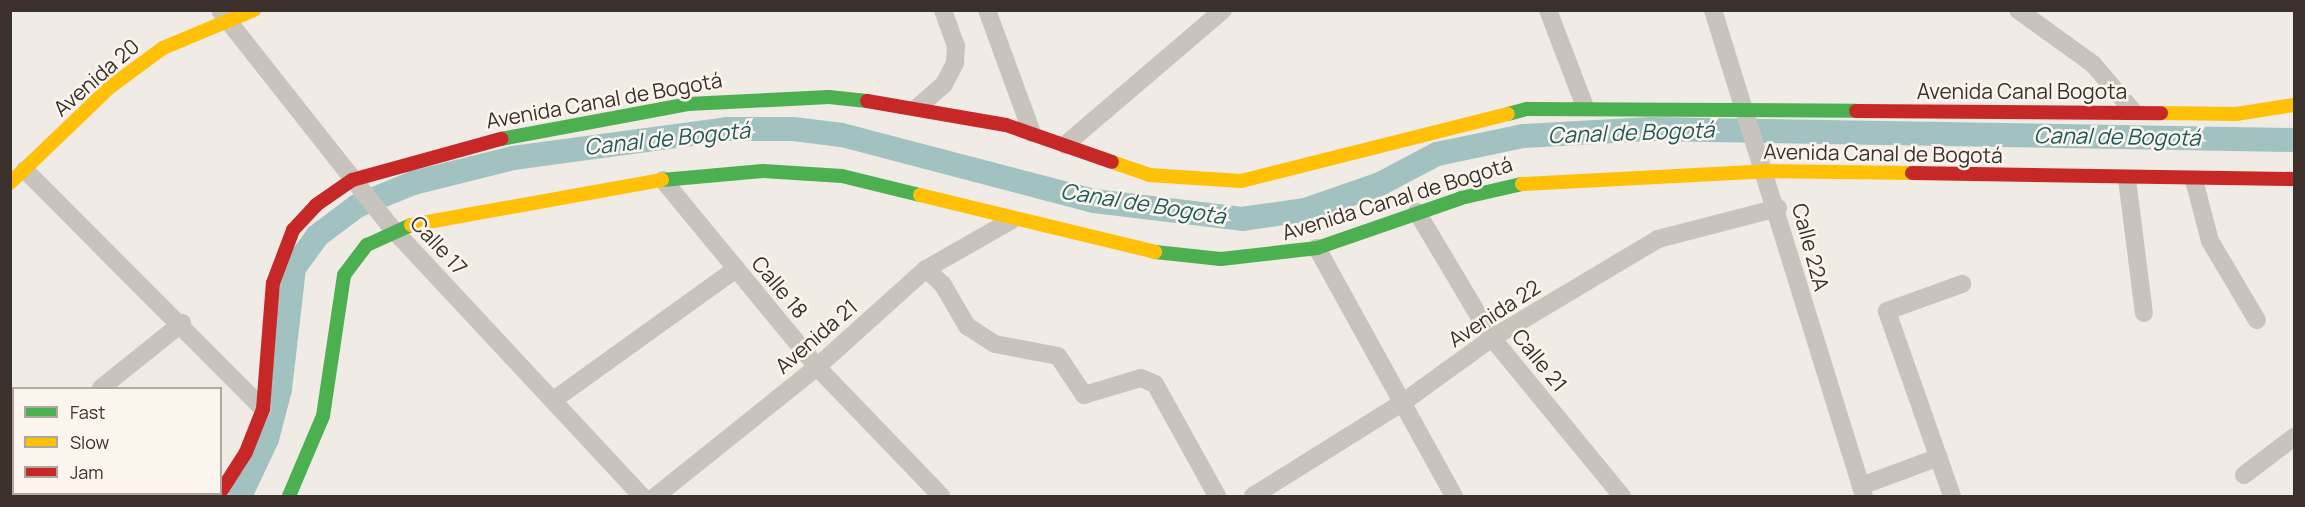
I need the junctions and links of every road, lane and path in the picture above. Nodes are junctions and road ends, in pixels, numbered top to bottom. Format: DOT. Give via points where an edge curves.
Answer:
graph roads {
  1 [pos="254,10"];
  2 [pos="943,10"];
  3 [pos="987,10"];
  4 [pos="1223,10"];
  5 [pos="1548,10"];
  6 [pos="1713,10"];
  7 [pos="2018,10"];
  8 [pos="222,15"];
  9 [pos="2295,105"];
  10 [pos="919,106"];
  11 [pos="1585,107"];
  12 [pos="2133,111"];
  13 [pos="1749,116"];
  14 [pos="1032,133"];
  15 [pos="1065,146"];
  16 [pos="1765,166"];
  17 [pos="25,170"];
  18 [pos="2127,179"];
  19 [pos="2295,179"];
  20 [pos="663,180"];
  21 [pos="2194,180"];
  22 [pos="10,183"];
  23 [pos="356,184"];
  24 [pos="1778,208"];
  25 [pos="1418,212"];
  26 [pos="1012,220"];
  27 [pos="391,227"];
  28 [pos="1317,248"];
  29 [pos="736,269"];
  30 [pos="926,269"];
  31 [pos="1962,284"];
  32 [pos="2144,313"];
  33 [pos="2257,320"];
  34 [pos="182,323"];
  35 [pos="1492,338"];
  36 [pos="817,367"];
  37 [pos="102,387"];
  38 [pos="555,399"];
  39 [pos="1402,403"];
  40 [pos="263,409"];
  41 [pos="2295,437"];
  42 [pos="1939,457"];
  43 [pos="2244,475"];
  44 [pos="222,490"];
  45 [pos="1862,491"];
  46 [pos="294,494"];
  47 [pos="642,496"];
  48 [pos="656,496"];
  49 [pos="941,496"];
  50 [pos="1217,496"];
  51 [pos="1253,496"];
  52 [pos="1454,496"];
  53 [pos="1622,496"];
  54 [pos="1953,496"];
  1 -- 8 [label="main road, Avenida 20"];
  2 -- 10 [label="street" via="956,46 955,63 944,84"];
  3 -- 14 [label="street"];
  4 -- 15 [label="street"];
  5 -- 11 [label="street"];
  6 -- 13 [label="street, Calle 22A"];
  7 -- 12 [label="street" via="2093,64"];
  8 -- 17 [label="main road, Avenida 20" via="163,48 110,87"];
  8 -- 23 [label="street, Calle 17"];
  9 -- 12 [label="main road, Avenida Canal Bogota" via="2236,114"];
  10 -- 14 [label="main road, Avenida Canal de Bogotá"];
  10 -- 23 [label="main road, Avenida Canal de Bogotá" via="829,97 709,101 423,154"];
  11 -- 13 [label="main road, Avenida Canal de Bogotá"];
  11 -- 15 [label="main road, Avenida Canal de Bogotá" via="1499,112 1288,173 1241,181 1149,175"];
  12 -- 13 [label="main road, Avenida Canal Bogota"];
  13 -- 16 [label="street, Calle 22A"];
  14 -- 15 [label="main road, Avenida Canal de Bogotá"];
  16 -- 18 [label="main road, Avenida Canal de Bogotá"];
  16 -- 24 [label="street, Calle 22A"];
  16 -- 25 [label="main road, Avenida Canal de Bogotá" via="1543,179"];
  17 -- 22 [label="main road, Avenida 20"];
  17 -- 34 [label="street"];
  18 -- 21 [label="main road, Avenida Canal de Bogotá"];
  18 -- 32 [label="street"];
  19 -- 21 [label="main road, Avenida Canal de Bogotá"];
  20 -- 26 [label="main road, Avenida Canal de Bogotá" via="801,171 877,183"];
  20 -- 27 [label="main road, Avenida Canal de Bogotá"];
  20 -- 29 [label="street, Calle 18"];
  21 -- 33 [label="street" via="2210,241"];
  23 -- 27 [label="street, Calle 17"];
  23 -- 40 [label="main road, Avenida Canal de Bogotá" via="303,217 279,257"];
  24 -- 35 [label="street, Avenida 22" via="1658,239"];
  24 -- 45 [label="street, Calle 22A" via="1814,346"];
  25 -- 28 [label="main road, Avenida Canal de Bogotá"];
  25 -- 35 [label="street, Calle 21"];
  26 -- 28 [label="main road, Avenida Canal de Bogotá" via="1191,257 1247,259"];
  26 -- 30 [label="street, Avenida 21"];
  27 -- 38 [label="street, Calle 17"];
  27 -- 46 [label="main road, Avenida Canal de Bogotá" via="360,251 344,275 323,417"];
  28 -- 39 [label="street"];
  29 -- 36 [label="street, Calle 18"];
  29 -- 38 [label="street"];
  30 -- 36 [label="street, Avenida 21"];
  30 -- 50 [label="street" via="967,326 995,344 1058,356 1084,395 1141,378 1155,384"];
  31 -- 42 [label="street" via="1887,310"];
  34 -- 37 [label="street"];
  34 -- 40 [label="street"];
  35 -- 39 [label="street, Avenida 22"];
  35 -- 53 [label="street, Calle 21"];
  36 -- 48 [label="street, Avenida 21"];
  36 -- 49 [label="street, Calle 18"];
  38 -- 47 [label="street, Calle 17"];
  39 -- 51 [label="street, Avenida 22"];
  39 -- 52 [label="street"];
  40 -- 44 [label="main road, Avenida Canal de Bogotá" via="246,452"];
  41 -- 43 [label="street"];
  42 -- 45 [label="street"];
  42 -- 54 [label="street"];
}
